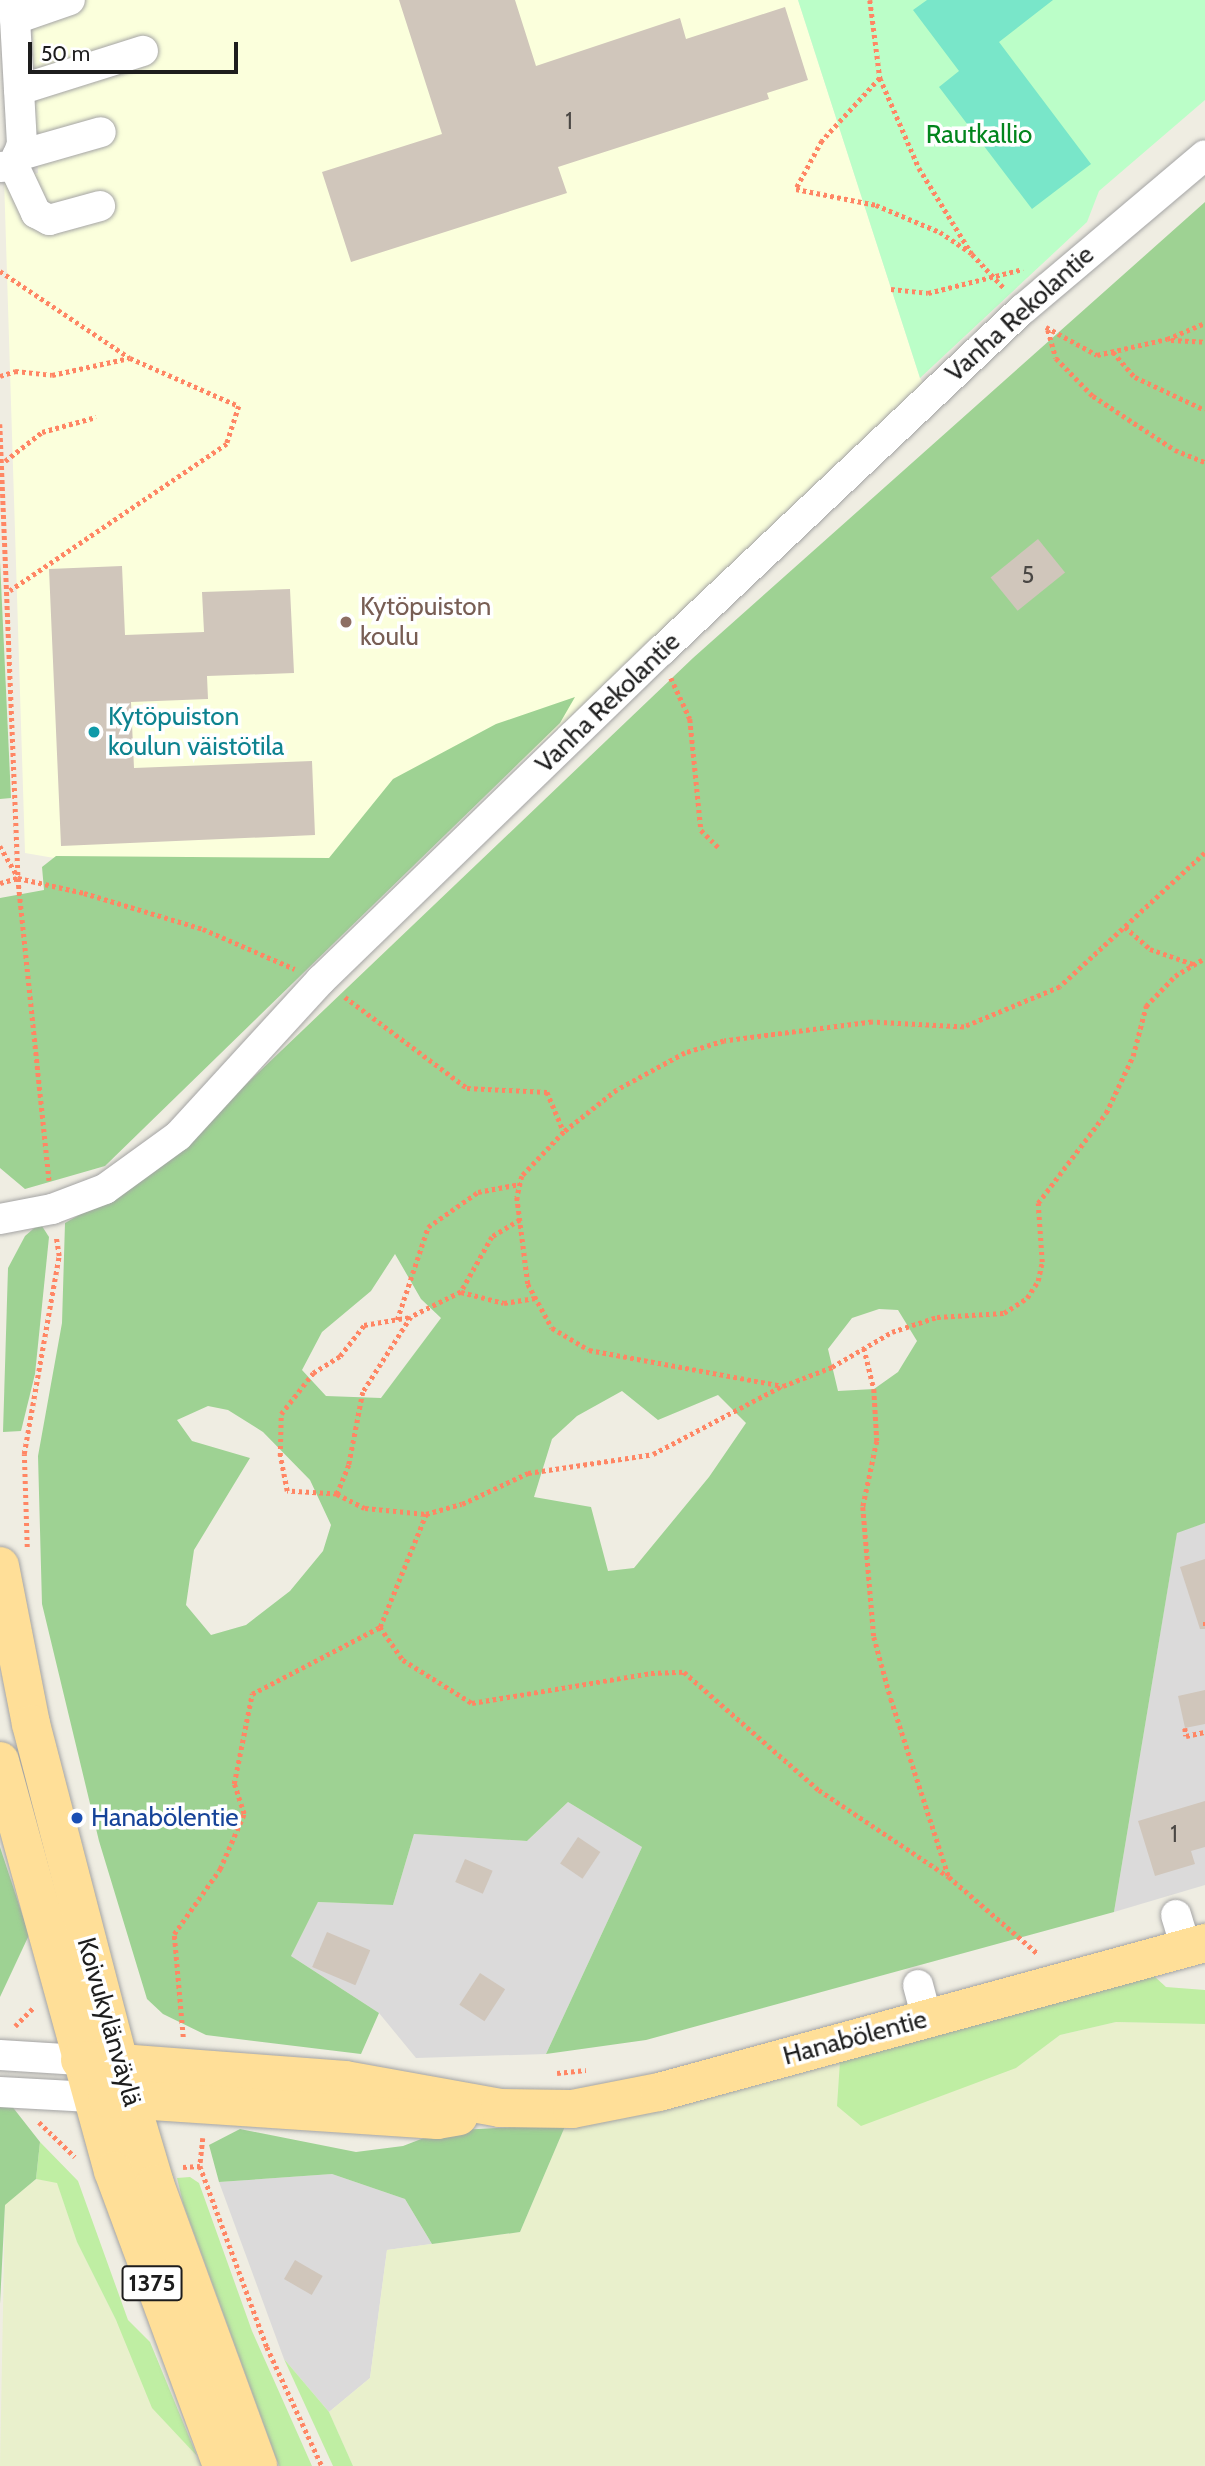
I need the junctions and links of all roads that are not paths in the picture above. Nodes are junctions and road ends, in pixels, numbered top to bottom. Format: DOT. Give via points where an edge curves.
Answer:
graph roads {
  1 [pos="70,0"];
  2 [pos="15,9"];
  3 [pos="143,51"];
  4 [pos="19,90"];
  5 [pos="101,132"];
  6 [pos="1205,155"];
  7 [pos="10,163"];
  8 [pos="100,206"];
  9 [pos="0,1219"];
  10 [pos="0,1566"];
  11 [pos="0,1762"];
  12 [pos="1189,1935"];
  13 [pos="0,2055"];
  14 [pos="80,2060"];
  15 [pos="119,2063"];
  16 [pos="0,2092"];
  17 [pos="91,2097"];
  18 [pos="130,2101"];
  19 [pos="500,2108"];
  20 [pos="222,2466"];
  21 [pos="258,2466"];
  1 -- 2 [label="street"];
  2 -- 4 [label="street"];
  3 -- 4 [label="street"];
  4 -- 7 [label="street" via="22,144"];
  5 -- 7 [label="street"];
  6 -- 9 [label="street, Vanha Rekolantie" via="1023,309 661,651 321,980 178,1136 105,1189 60,1206"];
  7 -- 8 [label="street" via="36,213 50,220"];
  10 -- 15 [label="main road, Koivukylänväylä / 1375" via="31,1724"];
  11 -- 14 [label="main road, Koivukylänväylä / 1375"];
  12 -- 19 [label="main road, Hanabölentie" via="923,2001 647,2094 572,2109"];
  13 -- 14 [label="street"];
  14 -- 15 [label="main road, Hanabölentie"];
  14 -- 17 [label="main road, Koivukylänväylä / 1375"];
  15 -- 18 [label="main road, Koivukylänväylä / 1375"];
  15 -- 19 [label="main road, Hanabölentie" via="345,2080"];
  16 -- 17 [label="street"];
  17 -- 18 [label="main road, Hanabölentie"];
  17 -- 20 [label="main road, Koivukylänväylä / 1375" via="163,2315"];
  18 -- 19 [label="main road, Hanabölentie" via="437,2120"];
  18 -- 21 [label="main road, Koivukylänväylä / 1375" via="155,2183"];
}
